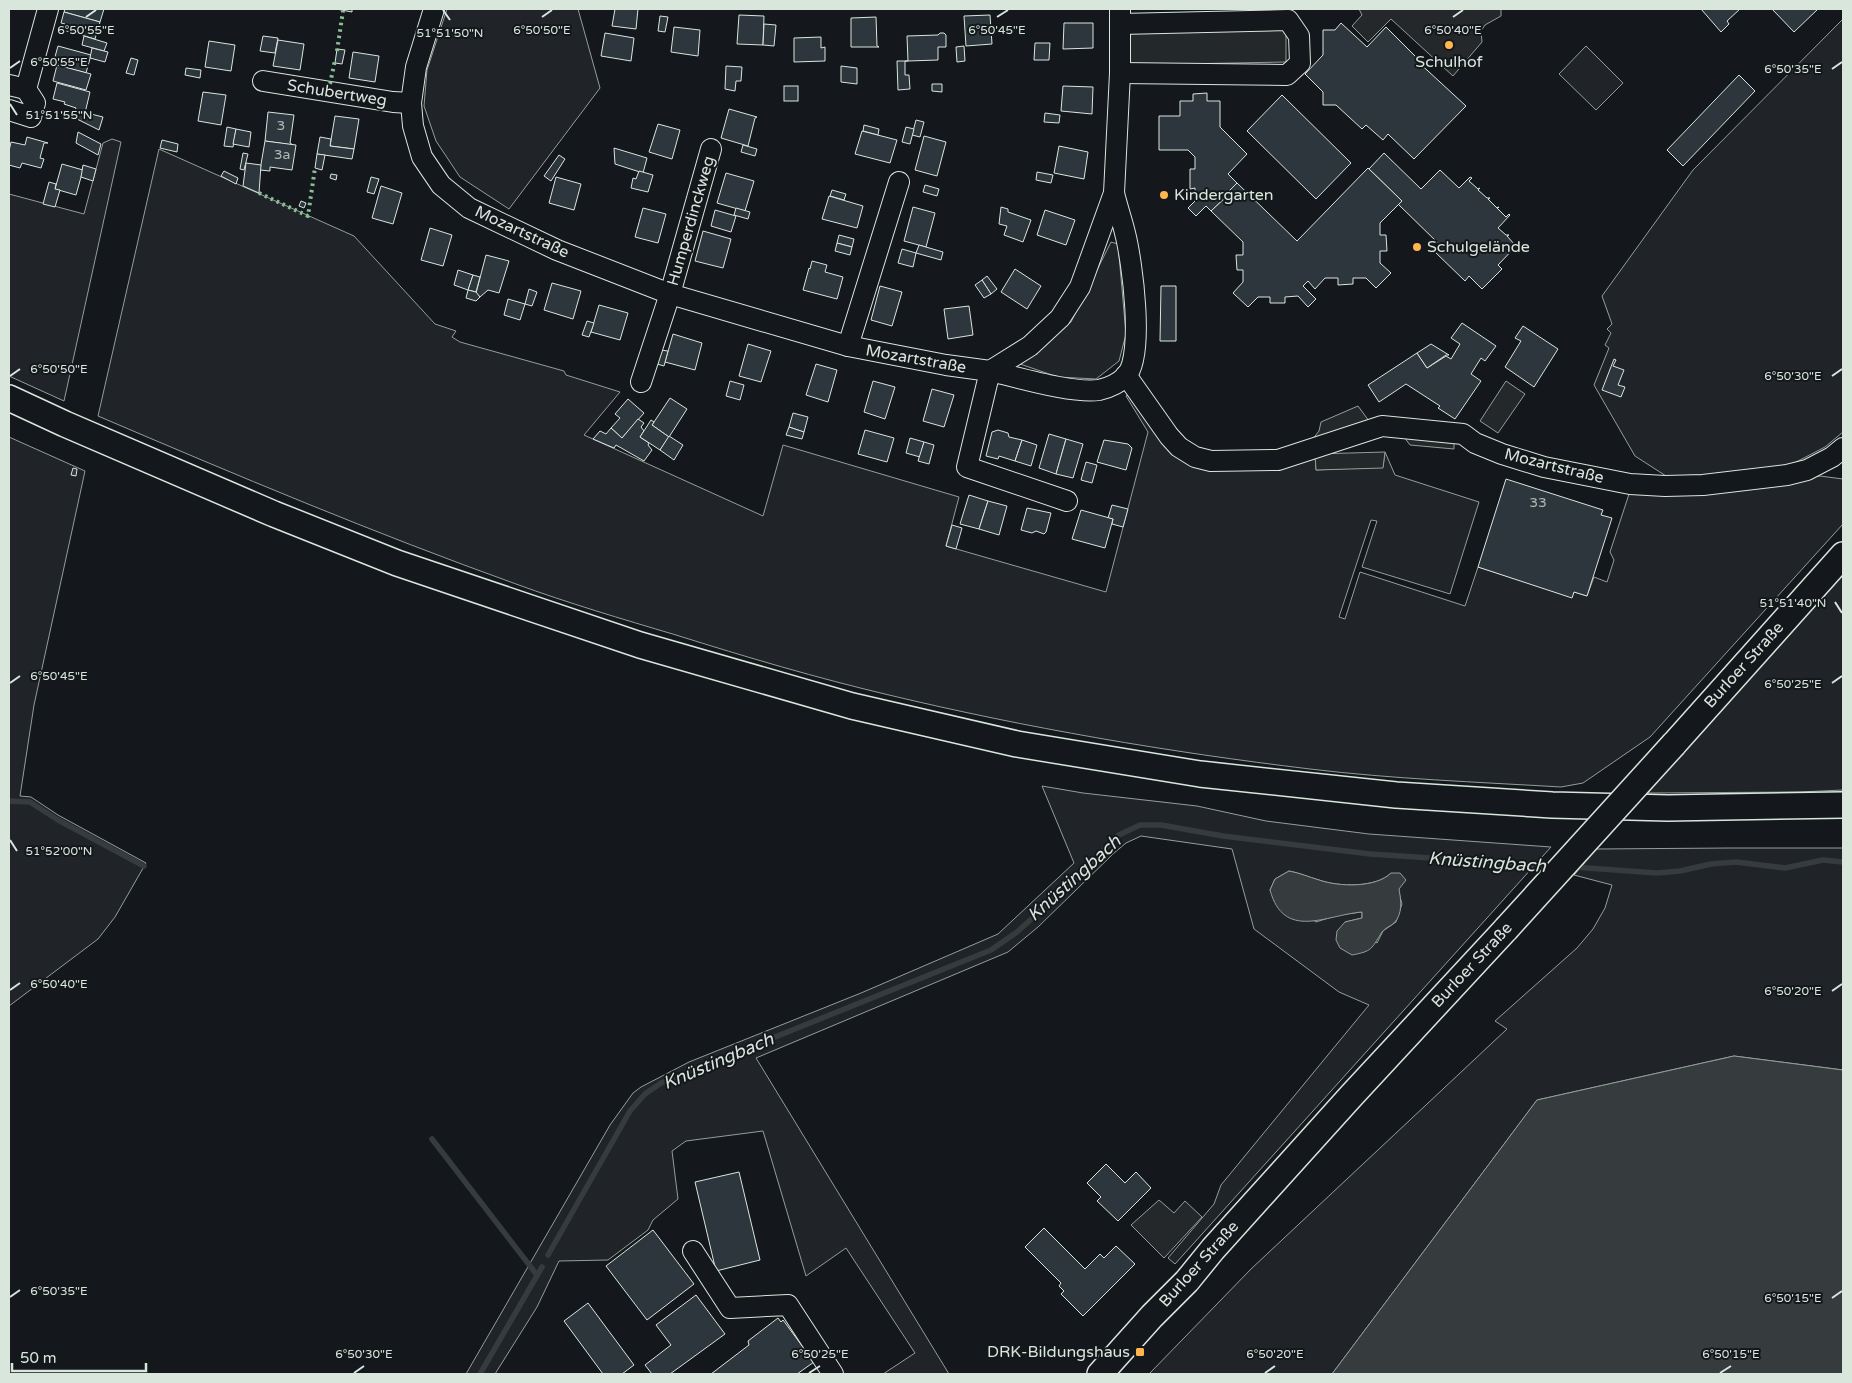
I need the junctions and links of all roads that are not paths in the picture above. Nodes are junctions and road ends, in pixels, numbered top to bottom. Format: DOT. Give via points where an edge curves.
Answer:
graph roads {
  1 [pos="48,9"];
  2 [pos="434,9"];
  3 [pos="1120,17"];
  4 [pos="1120,73"];
  5 [pos="263,81"];
  6 [pos="17,87"];
  7 [pos="411,103"];
  8 [pos="9,110"];
  9 [pos="711,149"];
  10 [pos="899,182"];
  11 [pos="1114,193"];
  12 [pos="670,294"];
  13 [pos="848,346"];
  14 [pos="990,371"];
  15 [pos="1126,375"];
  16 [pos="641,382"];
  17 [pos="9,398"];
  18 [pos="1843,448"];
  19 [pos="1067,500"];
  20 [pos="1843,555"];
  21 [pos="1843,805"];
  22 [pos="693,1251"];
  23 [pos="833,1374"];
  24 [pos="1100,1374"];
  1 -- 6 [label="street"];
  2 -- 7 [label="street, Mozartstraße" via="416,67"];
  3 -- 4 [label="street, Mozartstraße"];
  3 -- 4 [label="street" via="1288,20 1299,36 1300,63 1287,75"];
  4 -- 11 [label="street, Mozartstraße"];
  5 -- 7 [label="street, Schubertweg"];
  6 -- 8 [label="street" via="34,103 31,116"];
  7 -- 12 [label="street, Mozartstraße" via="413,126 422,157 442,185 469,208 557,250"];
  9 -- 12 [label="street, Humperdinckweg"];
  10 -- 13 [label="street"];
  11 -- 14 [label="street, Mozartstraße" via="1080,287 1060,318 1030,346"];
  11 -- 15 [label="street, Mozartstraße" via="1125,234 1134,293 1135,348"];
  12 -- 13 [label="street, Mozartstraße"];
  12 -- 16 [label="street"];
  13 -- 14 [label="street, Mozartstraße"];
  14 -- 15 [label="street, Mozartstraße" via="1086,390 1110,387"];
  14 -- 19 [label="street, Mozartstraße" via="967,467"];
  15 -- 18 [label="street, Mozartstraße" via="1179,447 1195,457 1211,461 1278,460 1382,426 1463,434 1475,443 1544,467 1630,484 1665,486 1794,474 1816,466"];
  17 -- 21 [label="main road" via="274,514 406,566 640,645 852,706 1017,744 1200,774 1396,795 1552,805 1668,808"];
  20 -- 24 [label="main road, Burloer Straße, bridge"];
  22 -- 23 [label="street" via="730,1308 788,1305"];
}
